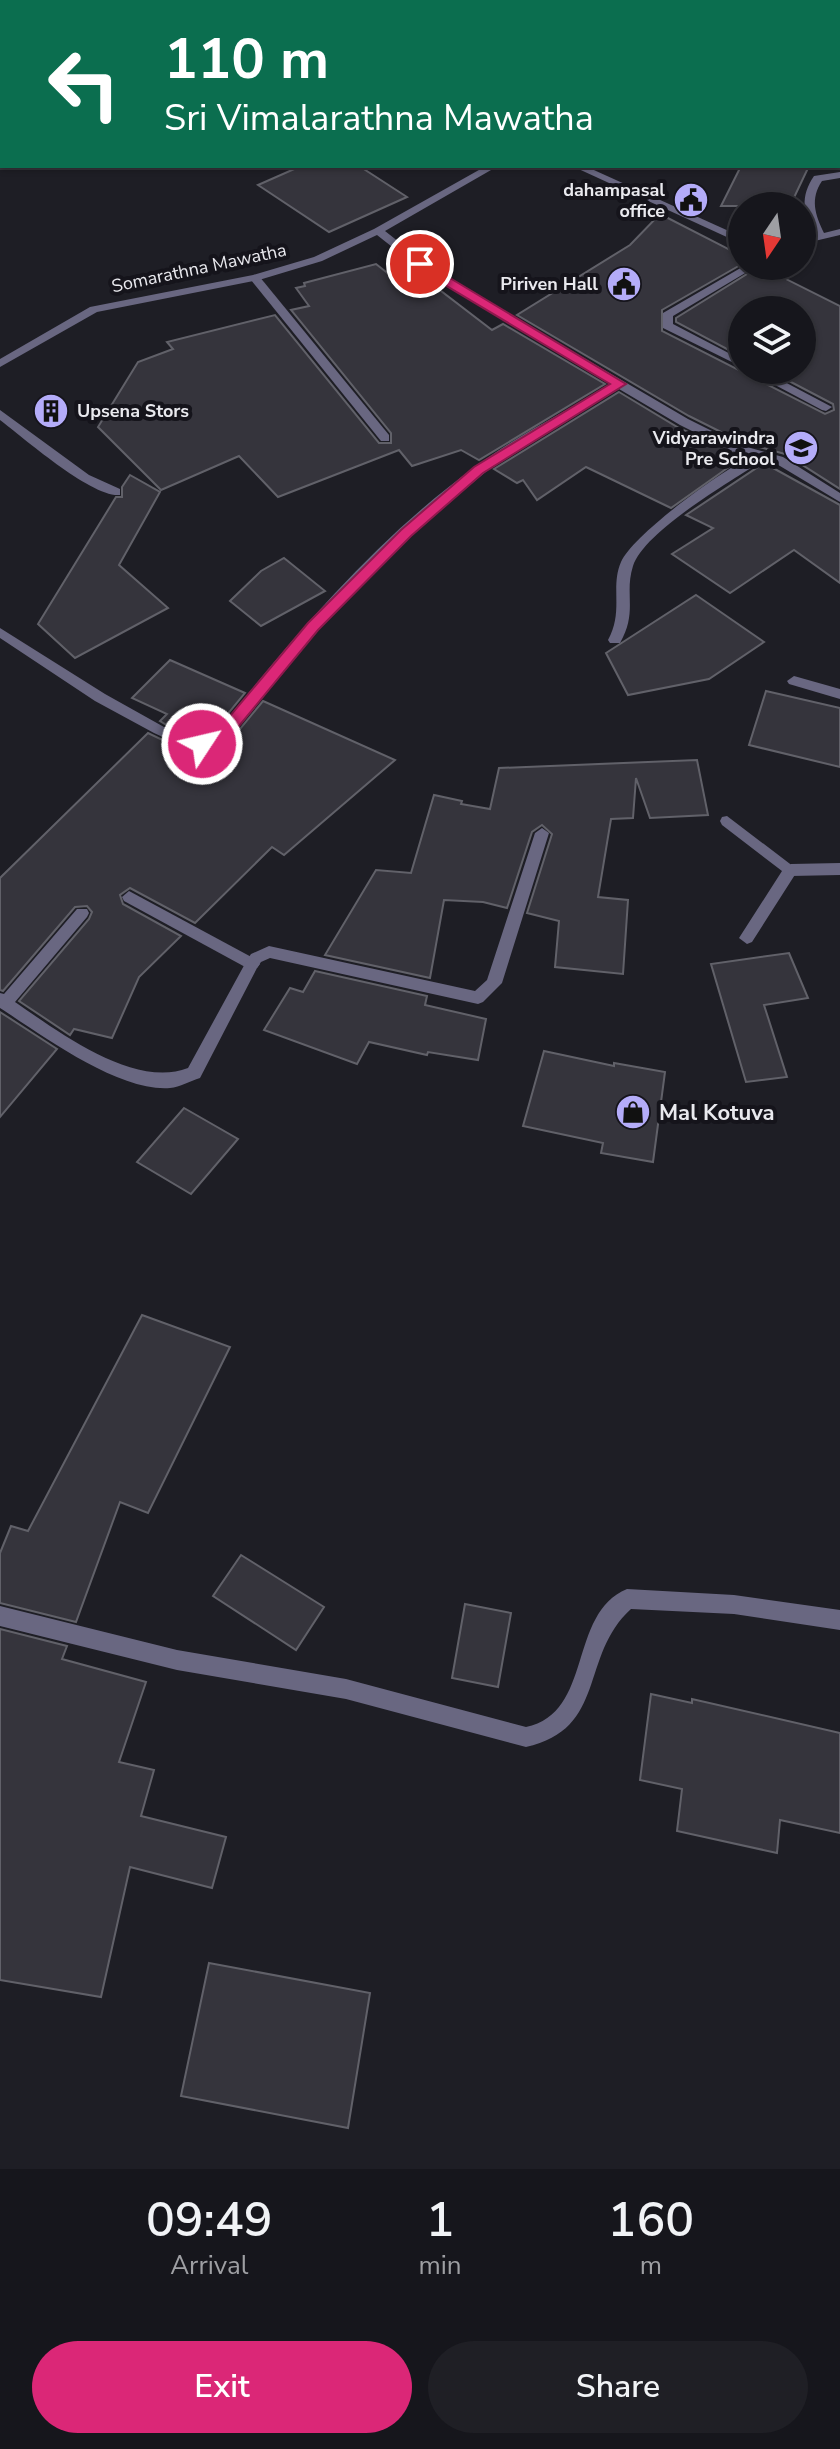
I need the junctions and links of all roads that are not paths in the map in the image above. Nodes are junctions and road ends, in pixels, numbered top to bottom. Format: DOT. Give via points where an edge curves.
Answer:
graph roads {
  1 [pos="489,168"];
  2 [pos="581,168"];
  3 [pos="840,175"];
  4 [pos="378,231"];
  5 [pos="840,232"];
  6 [pos="728,235"];
  7 [pos="820,236"];
  8 [pos="816,237"];
  9 [pos="255,278"];
  10 [pos="728,280"];
  11 [pos="728,357"];
  12 [pos="0,364"];
  13 [pos="619,384"];
  14 [pos="781,384"];
  15 [pos="826,407"];
  16 [pos="0,414"];
  17 [pos="385,438"];
  18 [pos="761,456"];
  19 [pos="116,492"];
  20 [pos="840,498"];
  21 [pos="0,632"];
  22 [pos="615,640"];
  23 [pos="794,681"];
  24 [pos="840,694"];
  25 [pos="727,821"];
  26 [pos="542,833"];
  27 [pos="840,869"];
  28 [pos="791,870"];
  29 [pos="129,897"];
  30 [pos="82,913"];
  31 [pos="747,938"];
  32 [pos="252,964"];
  33 [pos="2,1001"];
  34 [pos="0,1616"];
  35 [pos="840,1620"];
  1 -- 4 [label="street, Somarathna Mawatha"];
  2 -- 6 [label="street"];
  3 -- 7 [label="street" via="818,178 807,193 807,207"];
  4 -- 9 [label="street, Somarathna Mawatha" via="318,259"];
  4 -- 13 [label="street" via="433,274"];
  5 -- 7 [label="street"];
  7 -- 8 [label="street"];
  9 -- 12 [label="street, Somarathna Mawatha" via="94,309"];
  9 -- 17 [label="street"];
  10 -- 11 [label="street" via="667,315 667,326"];
  13 -- 18 [label="street" via="684,422"];
  13 -- 21 [label="street" via="478,470 406,533 313,626 220,739 202,744 173,737"];
  14 -- 15 [label="street"];
  16 -- 19 [label="street" via="85,478"];
  18 -- 20 [label="street" via="795,468"];
  18 -- 22 [label="street" via="635,548 626,564 625,625"];
  23 -- 24 [label="street"];
  25 -- 28 [label="street"];
  26 -- 32 [label="street" via="494,983 478,998 269,952"];
  27 -- 28 [label="street"];
  28 -- 31 [label="street"];
  29 -- 32 [label="street"];
  30 -- 33 [label="street"];
  32 -- 33 [label="street" via="194,1073 167,1082 97,1059"];
  34 -- 35 [label="street" via="177,1660 346,1689 526,1737 543,1736 564,1722 608,1618 627,1599 690,1600"];
}
